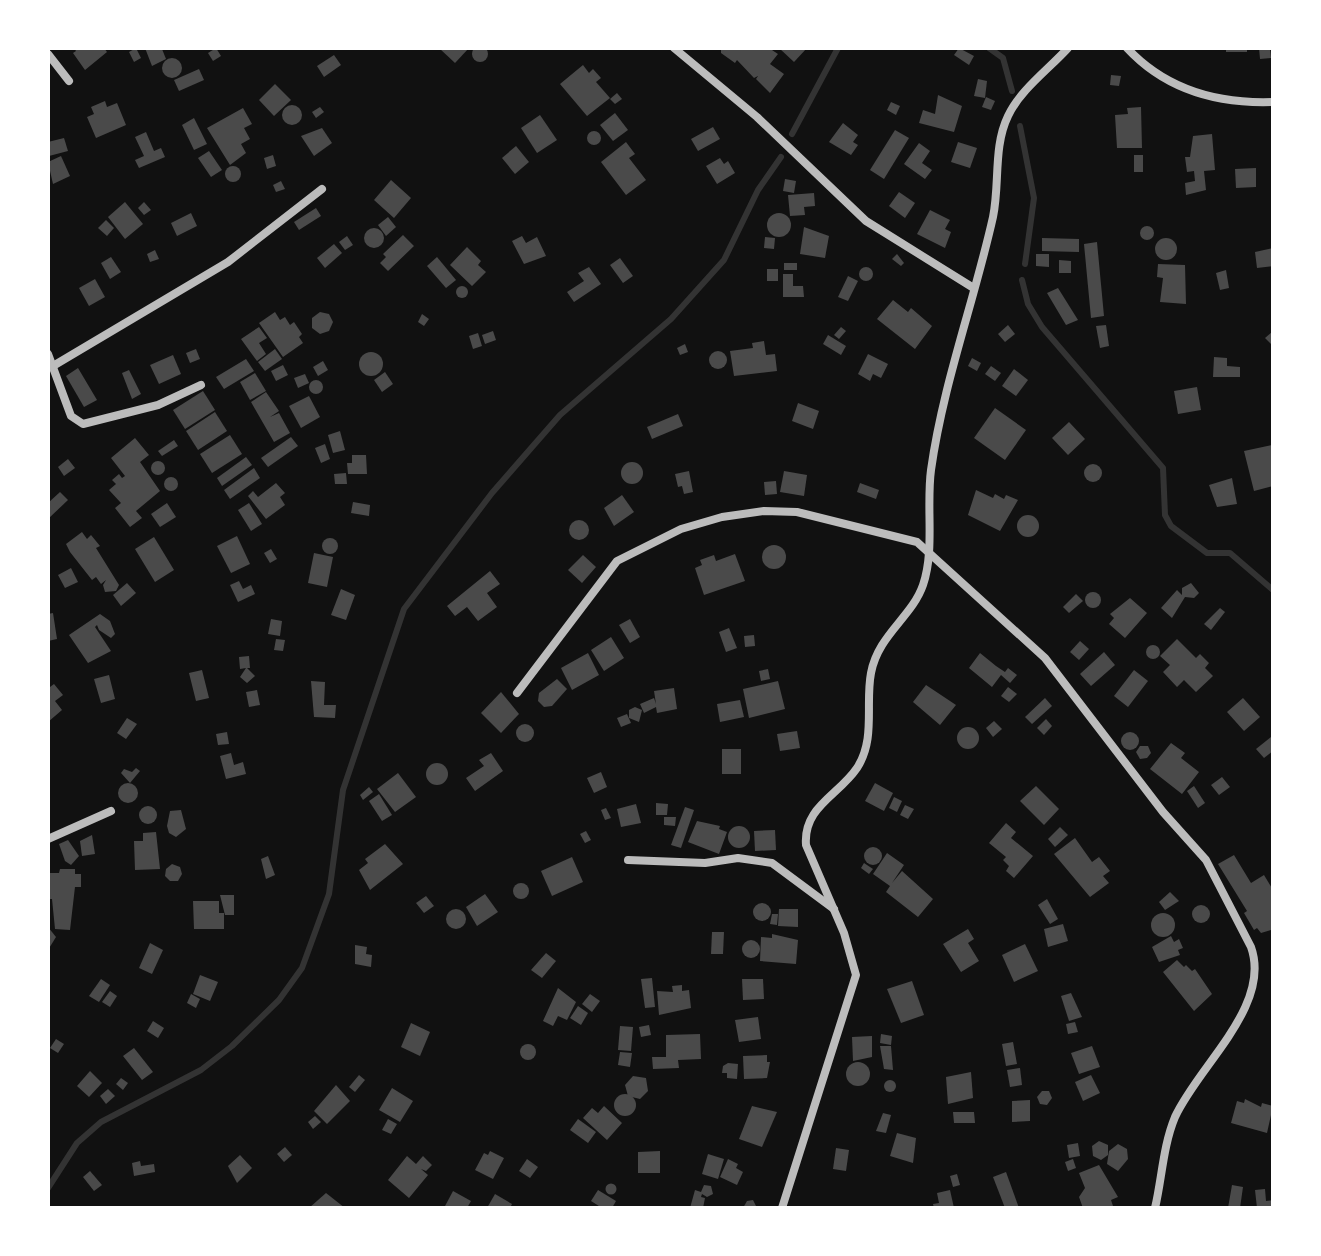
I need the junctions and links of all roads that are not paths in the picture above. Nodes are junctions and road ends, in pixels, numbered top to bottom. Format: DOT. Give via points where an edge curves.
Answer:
graph roads {
  1 [pos="674,48"];
  2 [pos="1068,48"];
  3 [pos="1127,48"];
  4 [pos="48,54"];
  5 [pos="69,81"];
  6 [pos="1273,102"];
  7 [pos="322,189"];
  8 [pos="972,287"];
  9 [pos="48,354"];
  10 [pos="53,366"];
  11 [pos="201,385"];
  12 [pos="926,550"];
  13 [pos="517,693"];
  14 [pos="111,811"];
  15 [pos="48,839"];
  16 [pos="628,860"];
  17 [pos="835,909"];
  18 [pos="782,1208"];
  19 [pos="1155,1208"];
  1 -- 8 [label="street" via="757,117 866,221"];
  2 -- 8 [label="street" via="1017,101 1006,120 993,217"];
  3 -- 6 [label="street" via="1176,86 1232,102"];
  4 -- 5 [label="street"];
  7 -- 10 [label="street" via="228,262"];
  8 -- 12 [label="street" via="931,470"];
  9 -- 10 [label="street"];
  10 -- 11 [label="street" via="71,416 83,424 158,405"];
  12 -- 13 [label="street" via="899,536 797,512 722,517 681,529 617,561"];
  12 -- 17 [label="street" via="922,589 885,637 871,671 862,757 813,813 805,833"];
  12 -- 19 [label="street" via="1045,658 1206,860 1251,947 1254,986 1174,1119"];
  14 -- 15 [label="street"];
  16 -- 17 [label="street" via="705,863 738,858 772,863"];
  17 -- 18 [label="street" via="856,975"];
}
